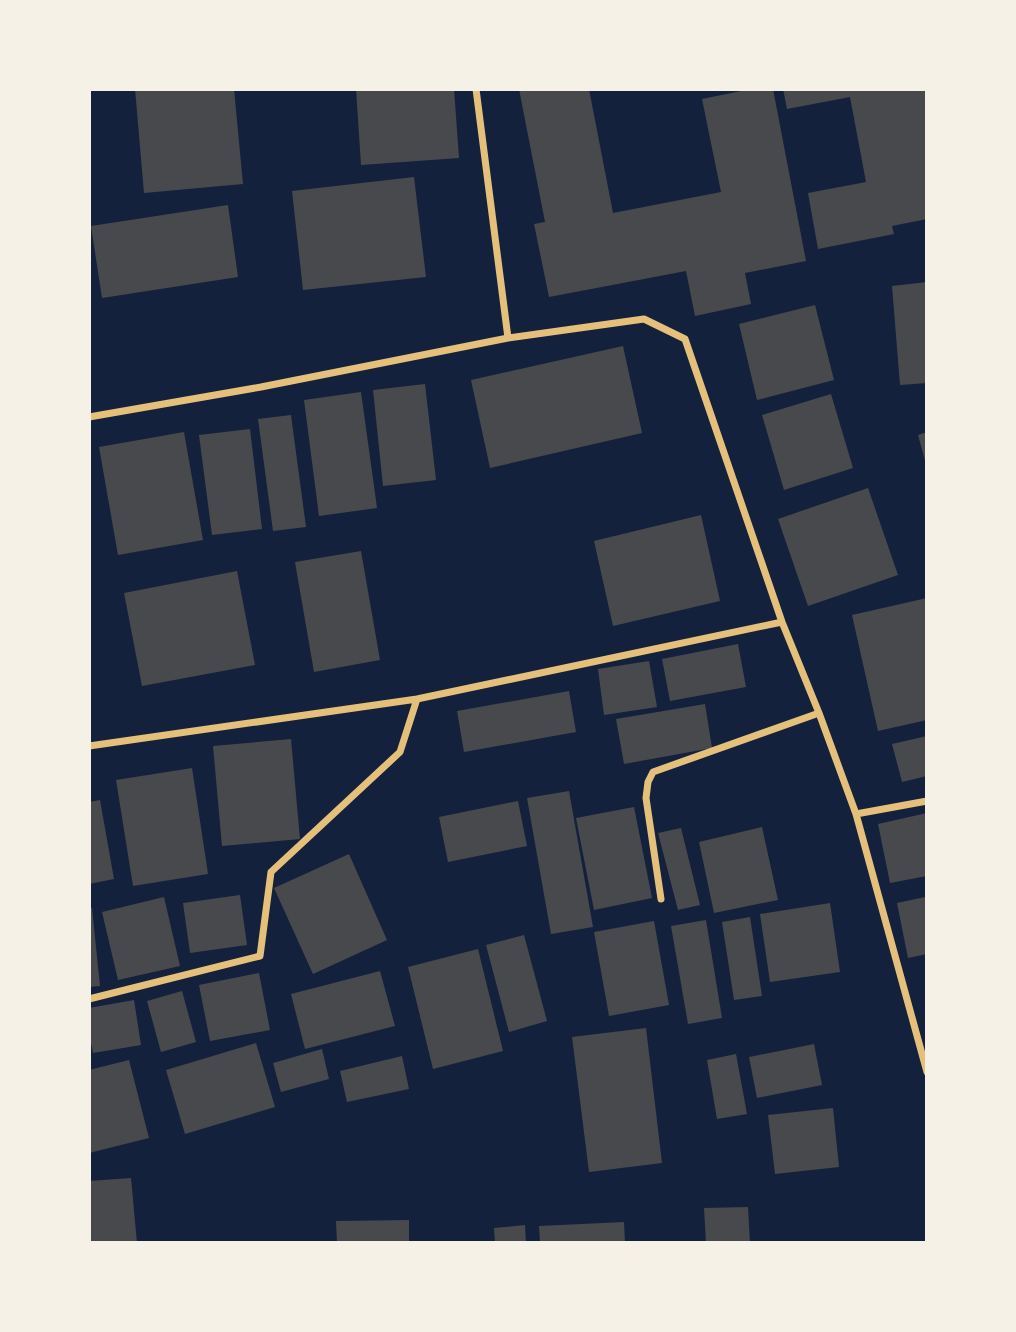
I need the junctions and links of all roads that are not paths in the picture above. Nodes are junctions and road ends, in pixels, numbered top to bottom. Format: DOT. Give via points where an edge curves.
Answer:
graph roads {
  1 [pos="476,89"];
  2 [pos="508,338"];
  3 [pos="89,417"];
  4 [pos="782,622"];
  5 [pos="417,699"];
  6 [pos="819,713"];
  7 [pos="89,747"];
  8 [pos="927,801"];
  9 [pos="856,814"];
  10 [pos="661,899"];
  11 [pos="89,999"];
  12 [pos="927,1072"];
  1 -- 2 [label="street"];
  2 -- 3 [label="street"];
  2 -- 4 [label="street" via="644,318 685,339"];
  4 -- 5 [label="street"];
  4 -- 6 [label="street"];
  5 -- 7 [label="street"];
  5 -- 11 [label="street" via="400,752 271,872 260,956"];
  6 -- 9 [label="street"];
  6 -- 10 [label="street" via="653,772 646,798"];
  8 -- 9 [label="street"];
  9 -- 12 [label="street"];
}
